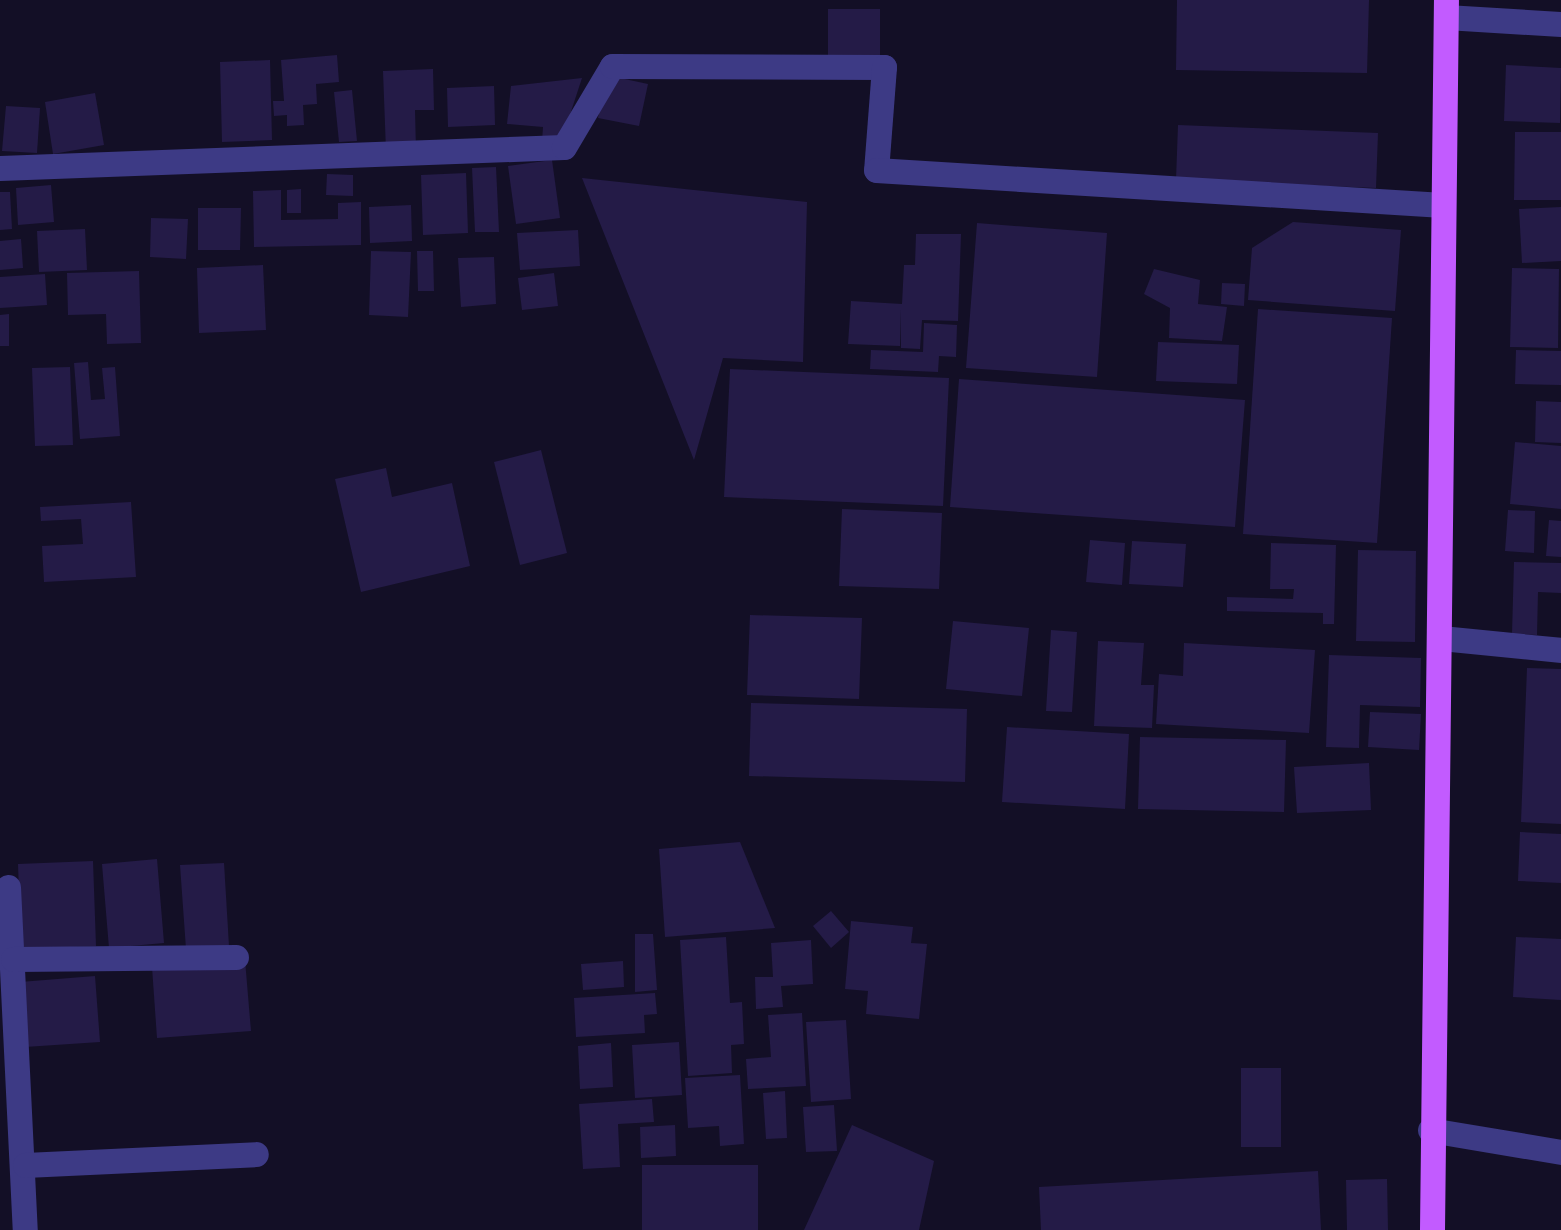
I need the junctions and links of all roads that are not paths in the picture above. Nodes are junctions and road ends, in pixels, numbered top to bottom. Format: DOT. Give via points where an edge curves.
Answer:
graph roads {
  1 [pos="1446,9"];
  2 [pos="1561,24"];
  3 [pos="0,168"];
  4 [pos="1443,206"];
  5 [pos="1441,638"];
  6 [pos="1561,650"];
  7 [pos="8,887"];
  8 [pos="236,957"];
  9 [pos="13,959"];
  10 [pos="1430,1130"];
  11 [pos="1561,1152"];
  12 [pos="256,1154"];
  13 [pos="24,1165"];
  14 [pos="26,1230"];
  15 [pos="1432,1230"];
  1 -- 2 [label="street"];
  1 -- 4 [label="main road"];
  3 -- 4 [label="street" via="564,148 612,66 884,67 876,170"];
  4 -- 5 [label="main road"];
  5 -- 6 [label="street"];
  5 -- 10 [label="main road"];
  7 -- 9 [label="street"];
  8 -- 9 [label="street"];
  9 -- 13 [label="street"];
  10 -- 11 [label="street"];
  10 -- 15 [label="main road"];
  12 -- 13 [label="street"];
  13 -- 14 [label="street"];
}
